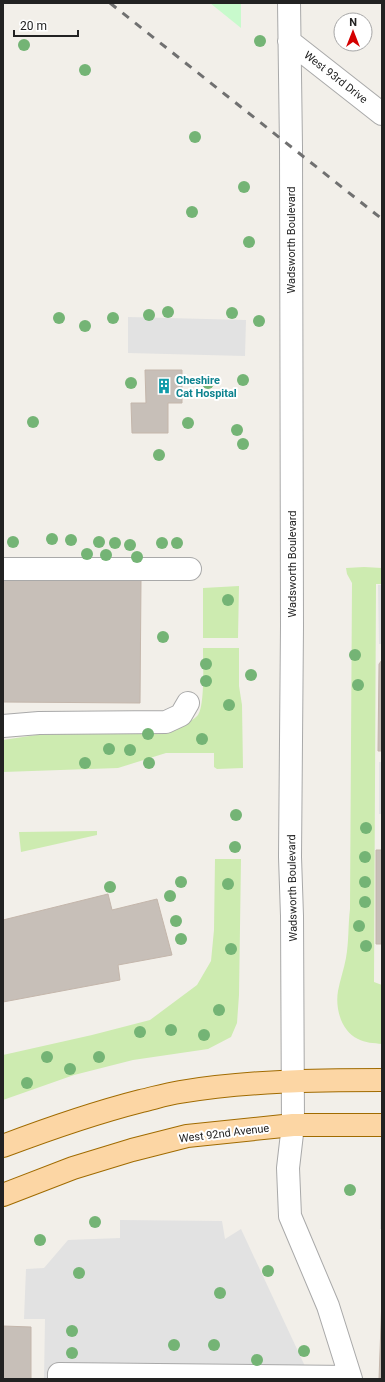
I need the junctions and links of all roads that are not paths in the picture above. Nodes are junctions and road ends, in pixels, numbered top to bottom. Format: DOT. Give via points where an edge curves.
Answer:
graph roads {
  1 [pos="289,3"];
  2 [pos="289,41"];
  3 [pos="382,114"];
  4 [pos="3,569"];
  5 [pos="190,569"];
  6 [pos="188,704"];
  7 [pos="3,726"];
  8 [pos="382,1080"];
  9 [pos="293,1081"];
  10 [pos="293,1125"];
  11 [pos="382,1125"];
  12 [pos="3,1146"];
  13 [pos="3,1195"];
  14 [pos="351,1378"];
  15 [pos="58,1379"];
  1 -- 2 [label="street, Wadsworth Boulevard"];
  2 -- 3 [label="street, West 93rd Drive"];
  2 -- 9 [label="street, Wadsworth Boulevard" via="292,626 290,857"];
  4 -- 5 [label="street"];
  6 -- 7 [label="street" via="181,715 166,722 39,723"];
  8 -- 9 [label="main road"];
  9 -- 10 [label="street, Wadsworth Boulevard"];
  9 -- 12 [label="main road" via="178,1092 120,1106"];
  10 -- 11 [label="main road, West 92nd Avenue"];
  10 -- 13 [label="main road, West 92nd Avenue" via="187,1136 73,1168"];
  10 -- 14 [label="street, Wadsworth Boulevard" via="288,1168 290,1216 328,1306"];
  14 -- 15 [label="street" via="59,1374"];
}
